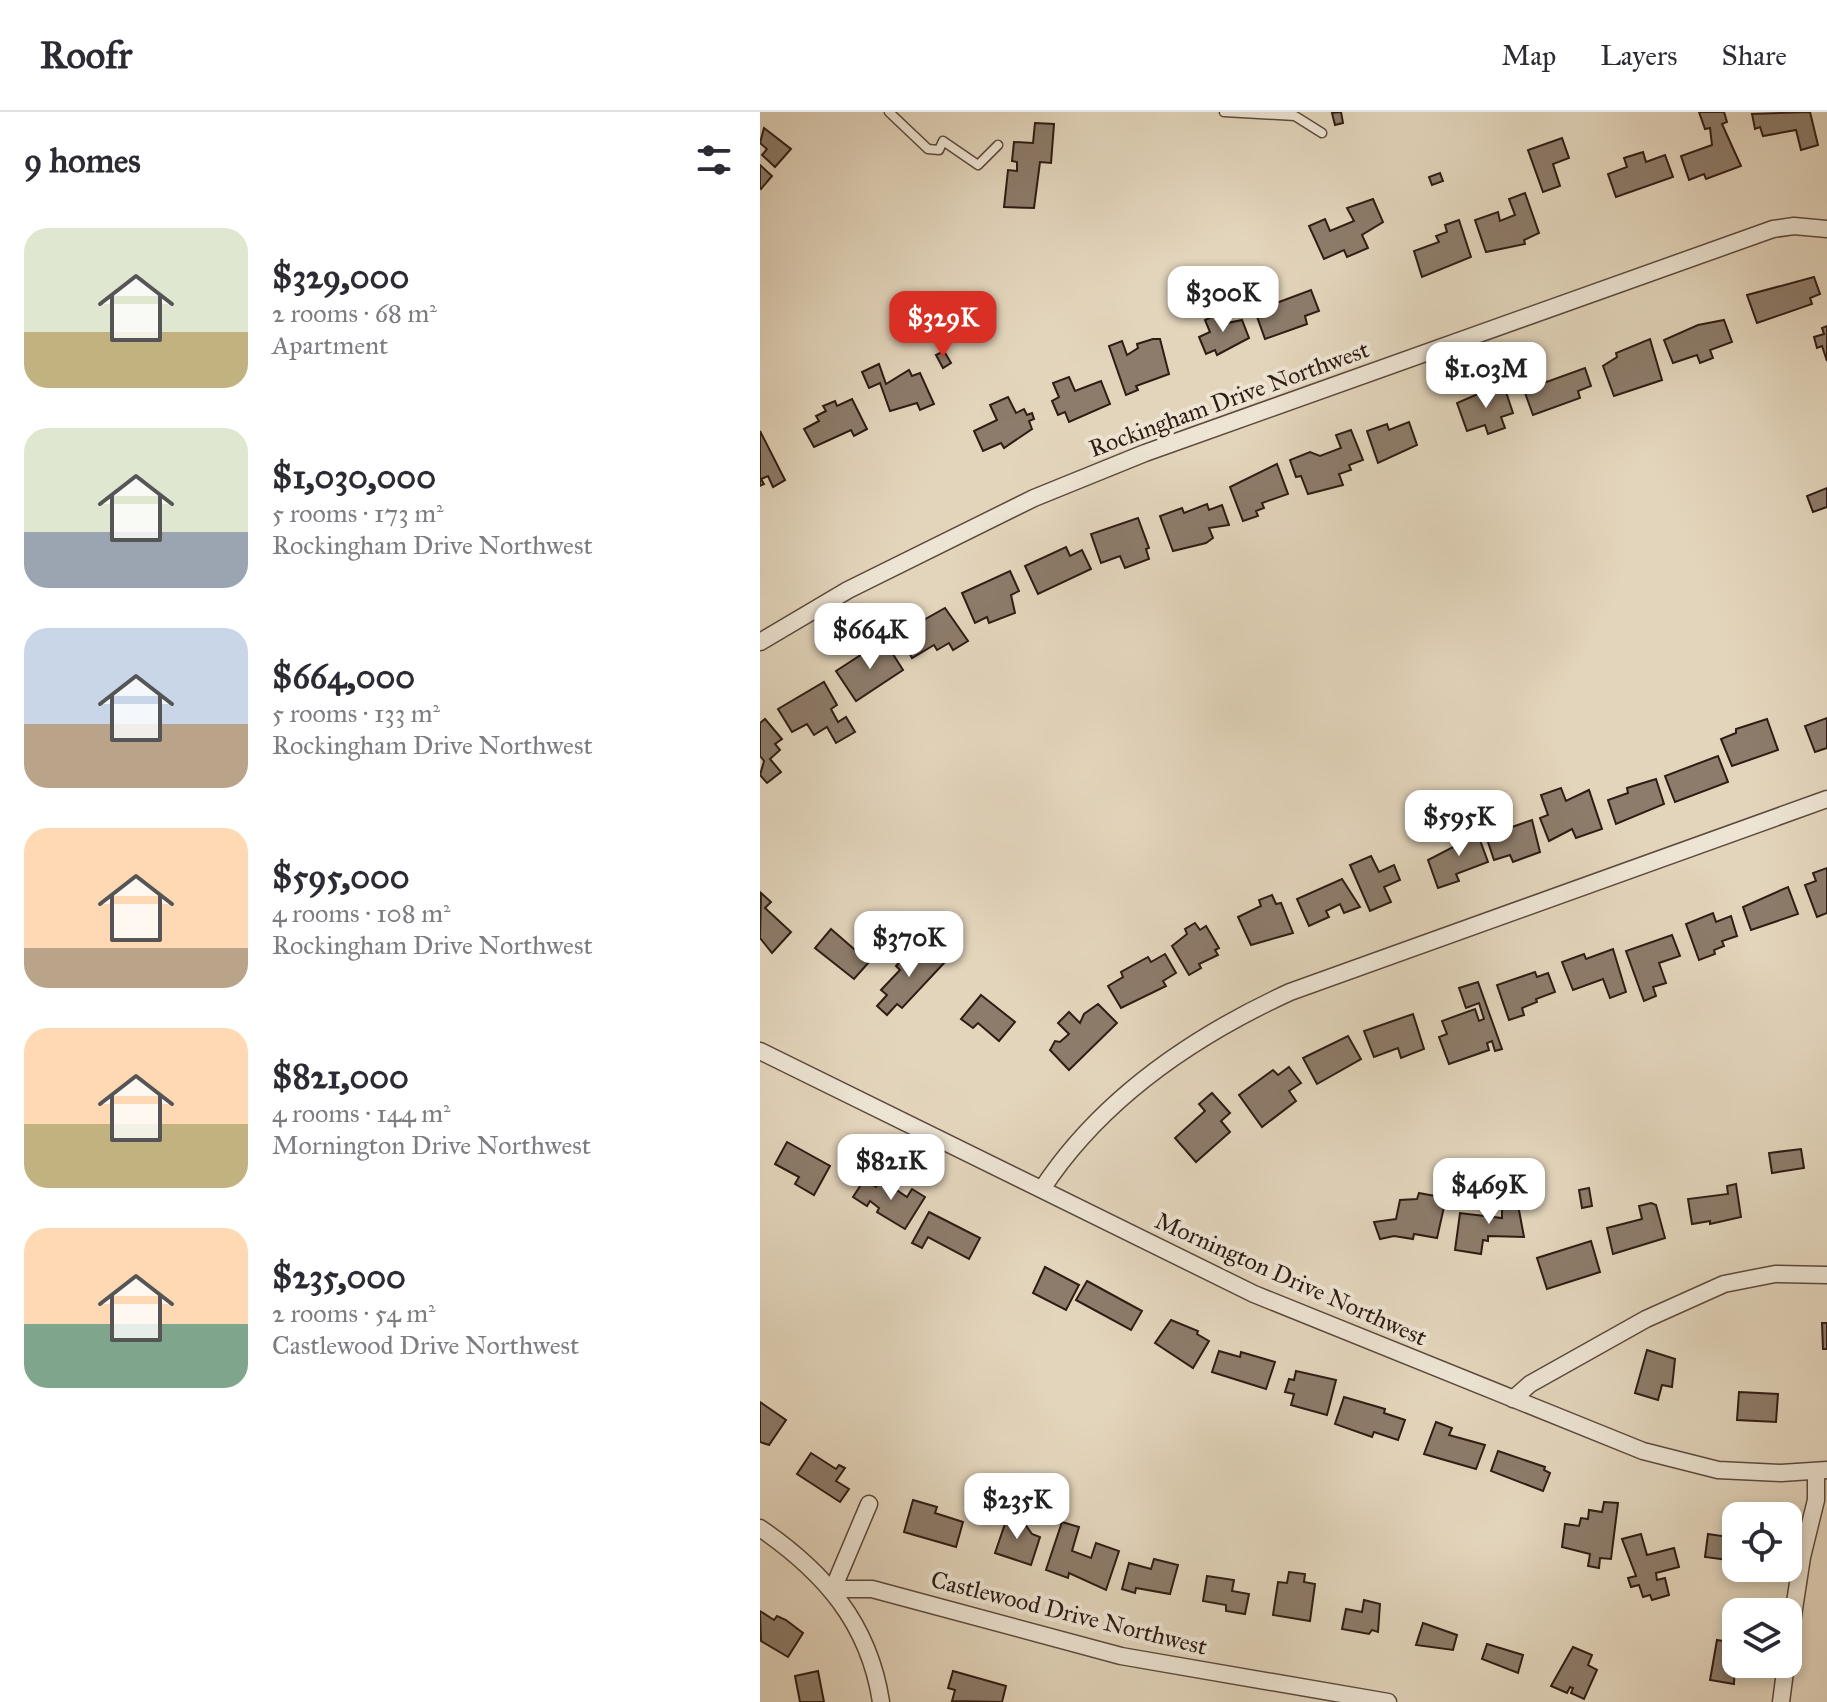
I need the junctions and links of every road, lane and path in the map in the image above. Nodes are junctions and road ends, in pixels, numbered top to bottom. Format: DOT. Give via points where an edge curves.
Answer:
graph roads {
  1 [pos="889,112"];
  2 [pos="1224,112"];
  3 [pos="1322,133"];
  4 [pos="998,145"];
  5 [pos="1827,229"];
  6 [pos="760,642"];
  7 [pos="1827,799"];
  8 [pos="760,1051"];
  9 [pos="1042,1189"];
  10 [pos="1827,1275"];
  11 [pos="1513,1399"];
  12 [pos="1822,1470"];
  13 [pos="869,1504"];
  14 [pos="760,1528"];
  15 [pos="833,1589"];
  16 [pos="1796,1598"];
  17 [pos="1784,1678"];
  18 [pos="881,1702"];
  19 [pos="1388,1702"];
  20 [pos="1781,1702"];
  1 -- 4 [label="lane" via="928,149 939,150 943,141 978,165"];
  2 -- 3 [label="lane" via="1295,116"];
  5 -- 6 [label="street, Rockingham Drive Northwest" via="1773,229 1145,453 965,530"];
  7 -- 9 [label="street" via="1290,992 1226,1022 1143,1080 1106,1114"];
  8 -- 9 [label="street, Mornington Drive Northwest"];
  9 -- 11 [label="street, Mornington Drive Northwest" via="1254,1294"];
  10 -- 11 [label="street" via="1775,1274 1724,1284 1646,1319 1530,1384"];
  11 -- 12 [label="street, Mornington Drive Northwest" via="1682,1462 1750,1473"];
  12 -- 16 [label="street"];
  13 -- 15 [label="street"];
  14 -- 15 [label="street" via="795,1552"];
  15 -- 18 [label="street" via="870,1652"];
  15 -- 19 [label="street, Castlewood Drive Northwest" via="872,1589 1121,1656"];
  17 -- 20 [label="street"];
}
